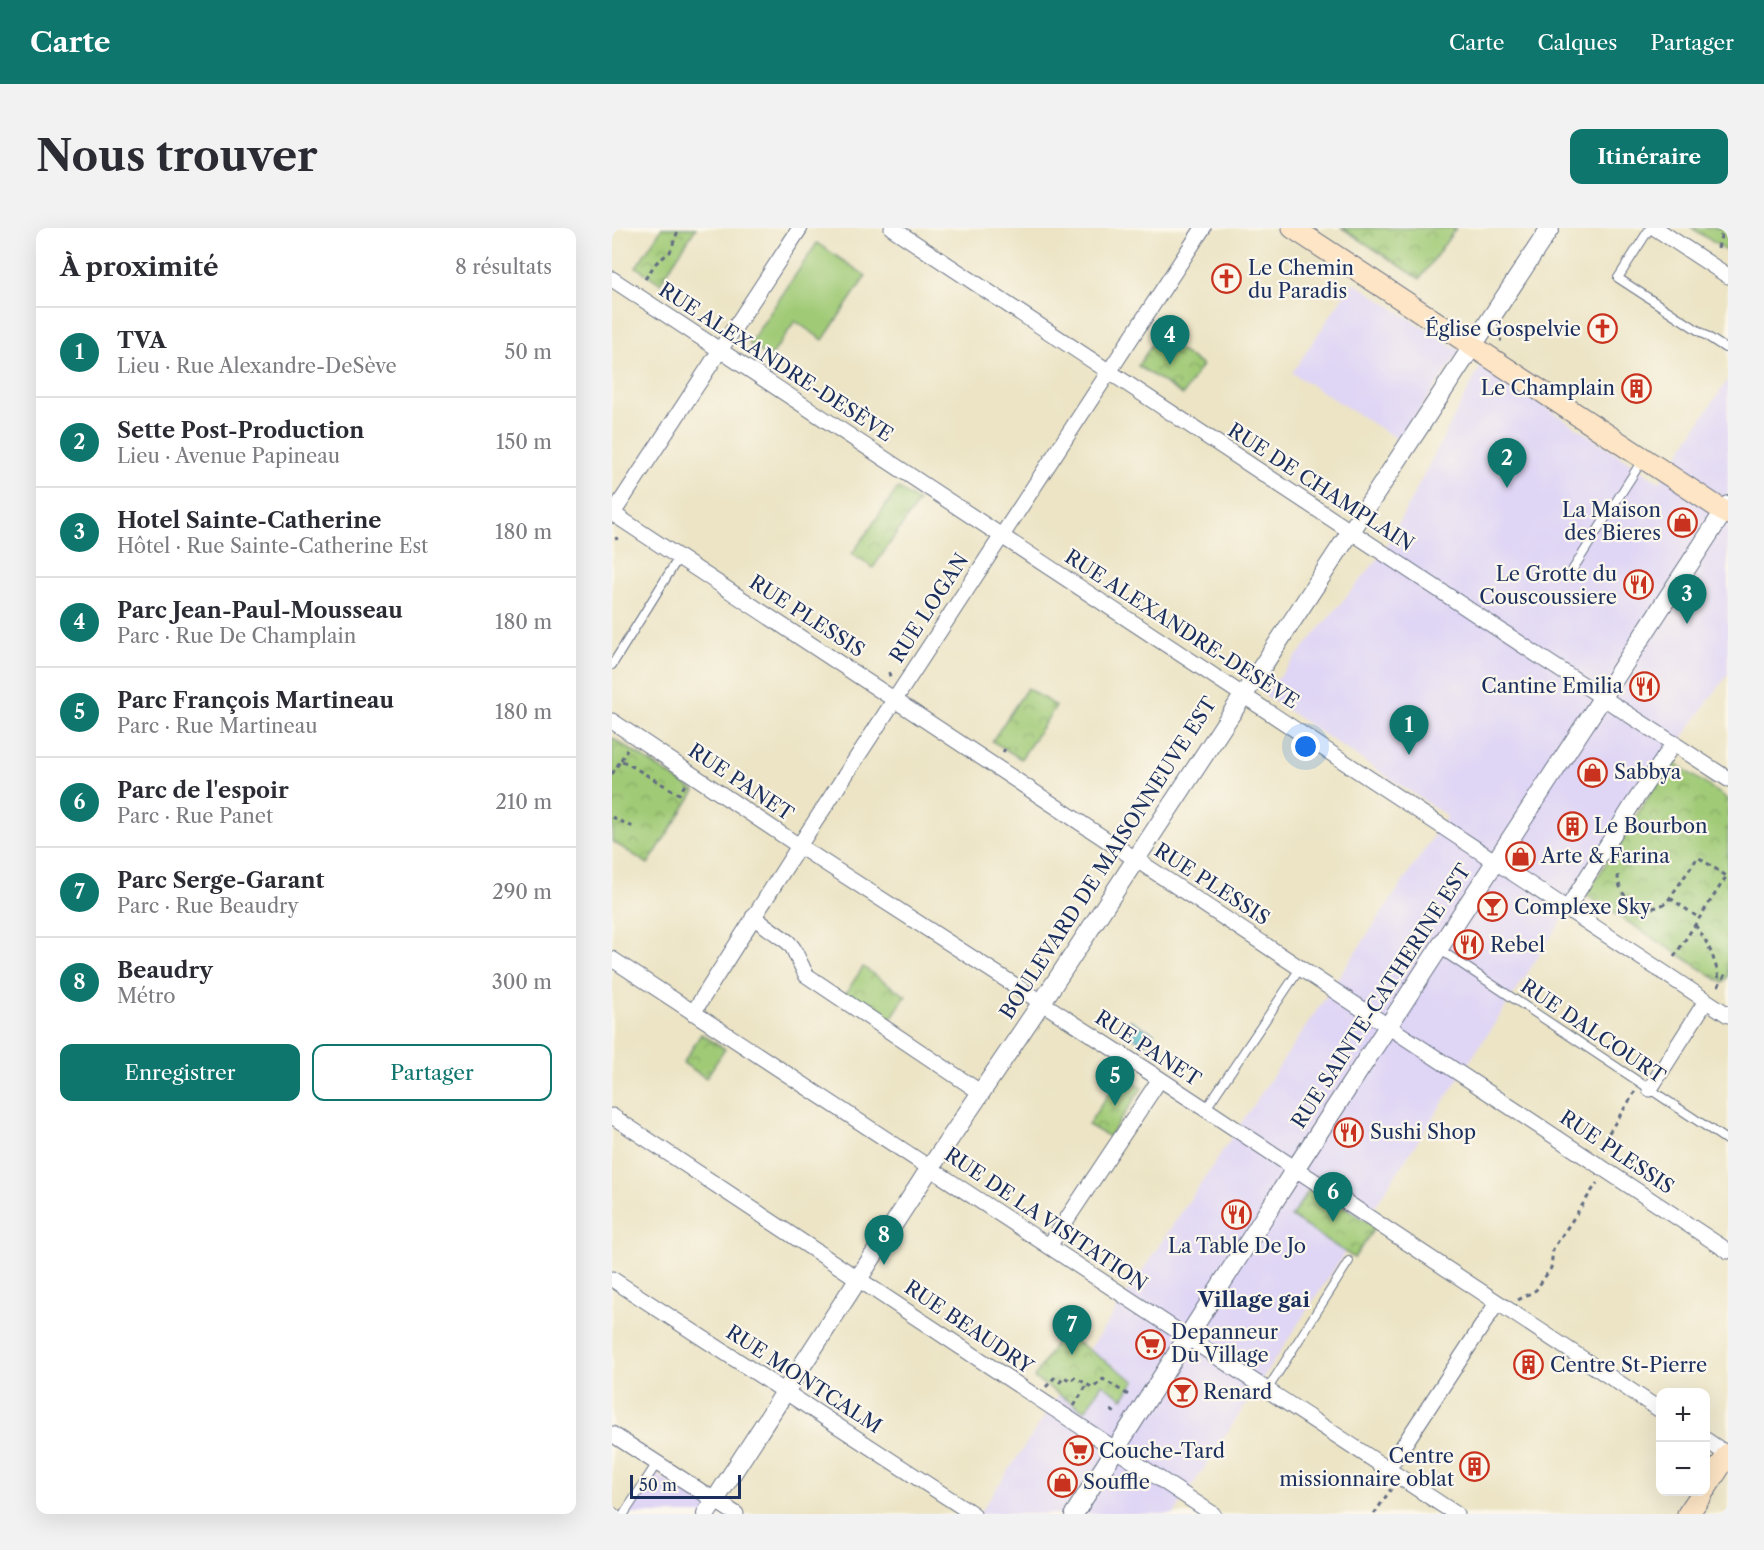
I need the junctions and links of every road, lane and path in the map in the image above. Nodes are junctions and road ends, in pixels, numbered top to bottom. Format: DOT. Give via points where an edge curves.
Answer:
graph roads {
  1 [pos="679,228"];
  2 [pos="800,228"];
  3 [pos="892,228"];
  4 [pos="1203,228"];
  5 [pos="1293,228"];
  6 [pos="1550,228"];
  7 [pos="1650,228"];
  8 [pos="1655,228"];
  9 [pos="1723,228"];
  10 [pos="1718,248"];
  11 [pos="1728,276"];
  12 [pos="612,279"];
  13 [pos="645,279"];
  14 [pos="1472,345"];
  15 [pos="1728,348"];
  16 [pos="720,350"];
  17 [pos="1108,372"];
  18 [pos="1644,459"];
  19 [pos="1727,510"];
  20 [pos="612,514"];
  21 [pos="1350,531"];
  22 [pos="1000,535"];
  23 [pos="680,557"];
  24 [pos="1573,569"];
  25 [pos="612,665"];
  26 [pos="1243,695"];
  27 [pos="1602,696"];
  28 [pos="895,699"];
  29 [pos="612,721"];
  30 [pos="1674,744"];
  31 [pos="629,746"];
  32 [pos="621,760"];
  33 [pos="612,774"];
  34 [pos="1728,779"];
  35 [pos="685,784"];
  36 [pos="612,817"];
  37 [pos="633,827"];
  38 [pos="799,846"];
  39 [pos="1135,859"];
  40 [pos="1496,862"];
  41 [pos="1618,875"];
  42 [pos="1728,876"];
  43 [pos="1670,898"];
  44 [pos="1567,909"];
  45 [pos="753,917"];
  46 [pos="1700,918"];
  47 [pos="1695,925"];
  48 [pos="1439,949"];
  49 [pos="1674,957"];
  50 [pos="612,959"];
  51 [pos="1301,967"];
  52 [pos="1728,971"];
  53 [pos="1706,1001"];
  54 [pos="1041,1003"];
  55 [pos="693,1013"];
  56 [pos="1728,1015"];
  57 [pos="1390,1026"];
  58 [pos="1160,1079"];
  59 [pos="1646,1086"];
  60 [pos="980,1092"];
  61 [pos="1205,1110"];
  62 [pos="612,1116"];
  63 [pos="1728,1141"];
  64 [pos="1599,1148"];
  65 [pos="930,1168"];
  66 [pos="1294,1169"];
  67 [pos="1597,1183"];
  68 [pos="1049,1246"];
  69 [pos="1728,1251"];
  70 [pos="1349,1261"];
  71 [pos="859,1278"];
  72 [pos="612,1279"];
  73 [pos="1497,1303"];
  74 [pos="1516,1304"];
  75 [pos="1187,1338"];
  76 [pos="1087,1384"];
  77 [pos="1046,1389"];
  78 [pos="1267,1390"];
  79 [pos="784,1391"];
  80 [pos="1130,1396"];
  81 [pos="1073,1407"];
  82 [pos="1656,1407"];
  83 [pos="1111,1410"];
  84 [pos="1118,1414"];
  85 [pos="612,1434"];
  86 [pos="1709,1442"];
  87 [pos="1116,1450"];
  88 [pos="1728,1454"];
  89 [pos="657,1463"];
  90 [pos="1388,1469"];
  91 [pos="1710,1481"];
  92 [pos="1393,1485"];
  93 [pos="1700,1496"];
  94 [pos="710,1507"];
  95 [pos="612,1511"];
  96 [pos="616,1514"];
  97 [pos="624,1514"];
  98 [pos="736,1514"];
  99 [pos="972,1514"];
  100 [pos="1074,1514"];
  101 [pos="1213,1514"];
  102 [pos="1374,1514"];
  103 [pos="1456,1514"];
  104 [pos="1688,1514"];
  1 -- 13 [label="path" via="670,252"];
  2 -- 16 [label="street"];
  3 -- 17 [label="street, RUE DE CHAMPLAIN"];
  4 -- 17 [label="street, RUE LOGAN"];
  5 -- 14 [label="main road"];
  6 -- 14 [label="street, BOULEVARD DE MAISONNEUVE EST"];
  7 -- 15 [label="lane" via="1618,278"];
  8 -- 11 [label="street"];
  9 -- 10 [label="path"];
  12 -- 16 [label="street, RUE ALEXANDRE-DESÈVE"];
  14 -- 18 [label="main road"];
  14 -- 21 [label="street, BOULEVARD DE MAISONNEUVE EST"];
  16 -- 20 [label="street"];
  16 -- 22 [label="street, RUE ALEXANDRE-DESÈVE"];
  17 -- 21 [label="street, RUE DE CHAMPLAIN"];
  17 -- 22 [label="street, RUE LOGAN"];
  18 -- 19 [label="main road"];
  18 -- 24 [label="lane"];
  19 -- 27 [label="street, RUE SAINTE-CATHERINE EST"];
  20 -- 23 [label="street, RUE PLESSIS"];
  21 -- 26 [label="street, BOULEVARD DE MAISONNEUVE EST"];
  21 -- 27 [label="street, RUE DE CHAMPLAIN"];
  22 -- 26 [label="street, RUE ALEXANDRE-DESÈVE"];
  22 -- 28 [label="street, RUE LOGAN"];
  23 -- 25 [label="lane"];
  23 -- 28 [label="street, RUE PLESSIS"];
  26 -- 39 [label="street, BOULEVARD DE MAISONNEUVE EST"];
  26 -- 40 [label="street, RUE ALEXANDRE-DESÈVE"];
  27 -- 30 [label="street, RUE DE CHAMPLAIN"];
  27 -- 40 [label="street, RUE SAINTE-CATHERINE EST"];
  28 -- 38 [label="street, RUE LOGAN"];
  28 -- 39 [label="street, RUE PLESSIS"];
  29 -- 38 [label="street, RUE PANET"];
  30 -- 34 [label="street, RUE DE CHAMPLAIN"];
  30 -- 44 [label="street"];
  31 -- 32 [label="path"];
  32 -- 33 [label="path"];
  32 -- 35 [label="path" via="679,794"];
  36 -- 37 [label="path"];
  38 -- 45 [label="street, RUE LOGAN"];
  38 -- 54 [label="street, RUE PANET"];
  39 -- 51 [label="street, RUE PLESSIS"];
  39 -- 54 [label="street, BOULEVARD DE MAISONNEUVE EST"];
  40 -- 44 [label="street, RUE ALEXANDRE-DESÈVE"];
  40 -- 48 [label="street, RUE SAINTE-CATHERINE EST"];
  41 -- 43 [label="path" via="1622,893 1636,906 1660,906"];
  42 -- 43 [label="path" via="1698,857"];
  42 -- 46 [label="path"];
  43 -- 46 [label="path"];
  44 -- 53 [label="street, RUE ALEXANDRE-DESÈVE"];
  45 -- 55 [label="street, RUE LOGAN"];
  45 -- 60 [label="street" via="794,948 806,975"];
  46 -- 47 [label="path"];
  47 -- 49 [label="path"];
  47 -- 52 [label="path" via="1716,964 1719,985"];
  48 -- 57 [label="street, RUE SAINTE-CATHERINE EST"];
  48 -- 59 [label="lane, RUE DALCOURT"];
  50 -- 55 [label="street, RUE DE LA VISITATION"];
  51 -- 57 [label="street, RUE PLESSIS"];
  51 -- 61 [label="lane"];
  53 -- 56 [label="street, RUE ALEXANDRE-DESÈVE"];
  53 -- 59 [label="street"];
  54 -- 58 [label="street, RUE PANET"];
  54 -- 60 [label="street, BOULEVARD DE MAISONNEUVE EST"];
  55 -- 65 [label="street, RUE DE LA VISITATION"];
  57 -- 66 [label="street, RUE SAINTE-CATHERINE EST"];
  57 -- 69 [label="street, RUE PLESSIS"];
  58 -- 61 [label="street, RUE PANET"];
  58 -- 68 [label="street"];
  59 -- 63 [label="lane, RUE DALCOURT"];
  59 -- 64 [label="path"];
  60 -- 65 [label="street, BOULEVARD DE MAISONNEUVE EST"];
  61 -- 66 [label="street, RUE PANET"];
  62 -- 71 [label="street, RUE BEAUDRY"];
  65 -- 68 [label="street, RUE DE LA VISITATION"];
  65 -- 71 [label="street, BOULEVARD DE MAISONNEUVE EST"];
  66 -- 73 [label="street, RUE PANET"];
  66 -- 75 [label="street, RUE SAINTE-CATHERINE EST"];
  67 -- 74 [label="path" via="1554,1249 1551,1268 1536,1290"];
  68 -- 75 [label="street, RUE DE LA VISITATION"];
  70 -- 78 [label="lane"];
  71 -- 79 [label="street, BOULEVARD DE MAISONNEUVE EST"];
  71 -- 87 [label="street, RUE BEAUDRY"];
  72 -- 79 [label="street, RUE MONTCALM"];
  73 -- 82 [label="street, RUE PANET"];
  73 -- 90 [label="street"];
  75 -- 78 [label="street, RUE DE LA VISITATION"];
  75 -- 87 [label="street, RUE SAINTE-CATHERINE EST"];
  76 -- 77 [label="path" via="1076,1377 1071,1381 1064,1377 1060,1382 1054,1378"];
  76 -- 80 [label="path" via="1095,1388 1103,1379"];
  76 -- 81 [label="path"];
  78 -- 90 [label="street, RUE DE LA VISITATION"];
  79 -- 94 [label="street, BOULEVARD DE MAISONNEUVE EST"];
  79 -- 99 [label="street, RUE MONTCALM"];
  83 -- 84 [label="path"];
  85 -- 89 [label="street"];
  86 -- 88 [label="street"];
  87 -- 100 [label="street, RUE SAINTE-CATHERINE EST"];
  87 -- 101 [label="street, RUE BEAUDRY"];
  88 -- 91 [label="main road"];
  89 -- 94 [label="street"];
  89 -- 97 [label="lane"];
  90 -- 103 [label="street, RUE DE LA VISITATION"];
  92 -- 102 [label="path"];
  93 -- 104 [label="main road"];
  94 -- 98 [label="street"];
  95 -- 96 [label="lane"];
}
